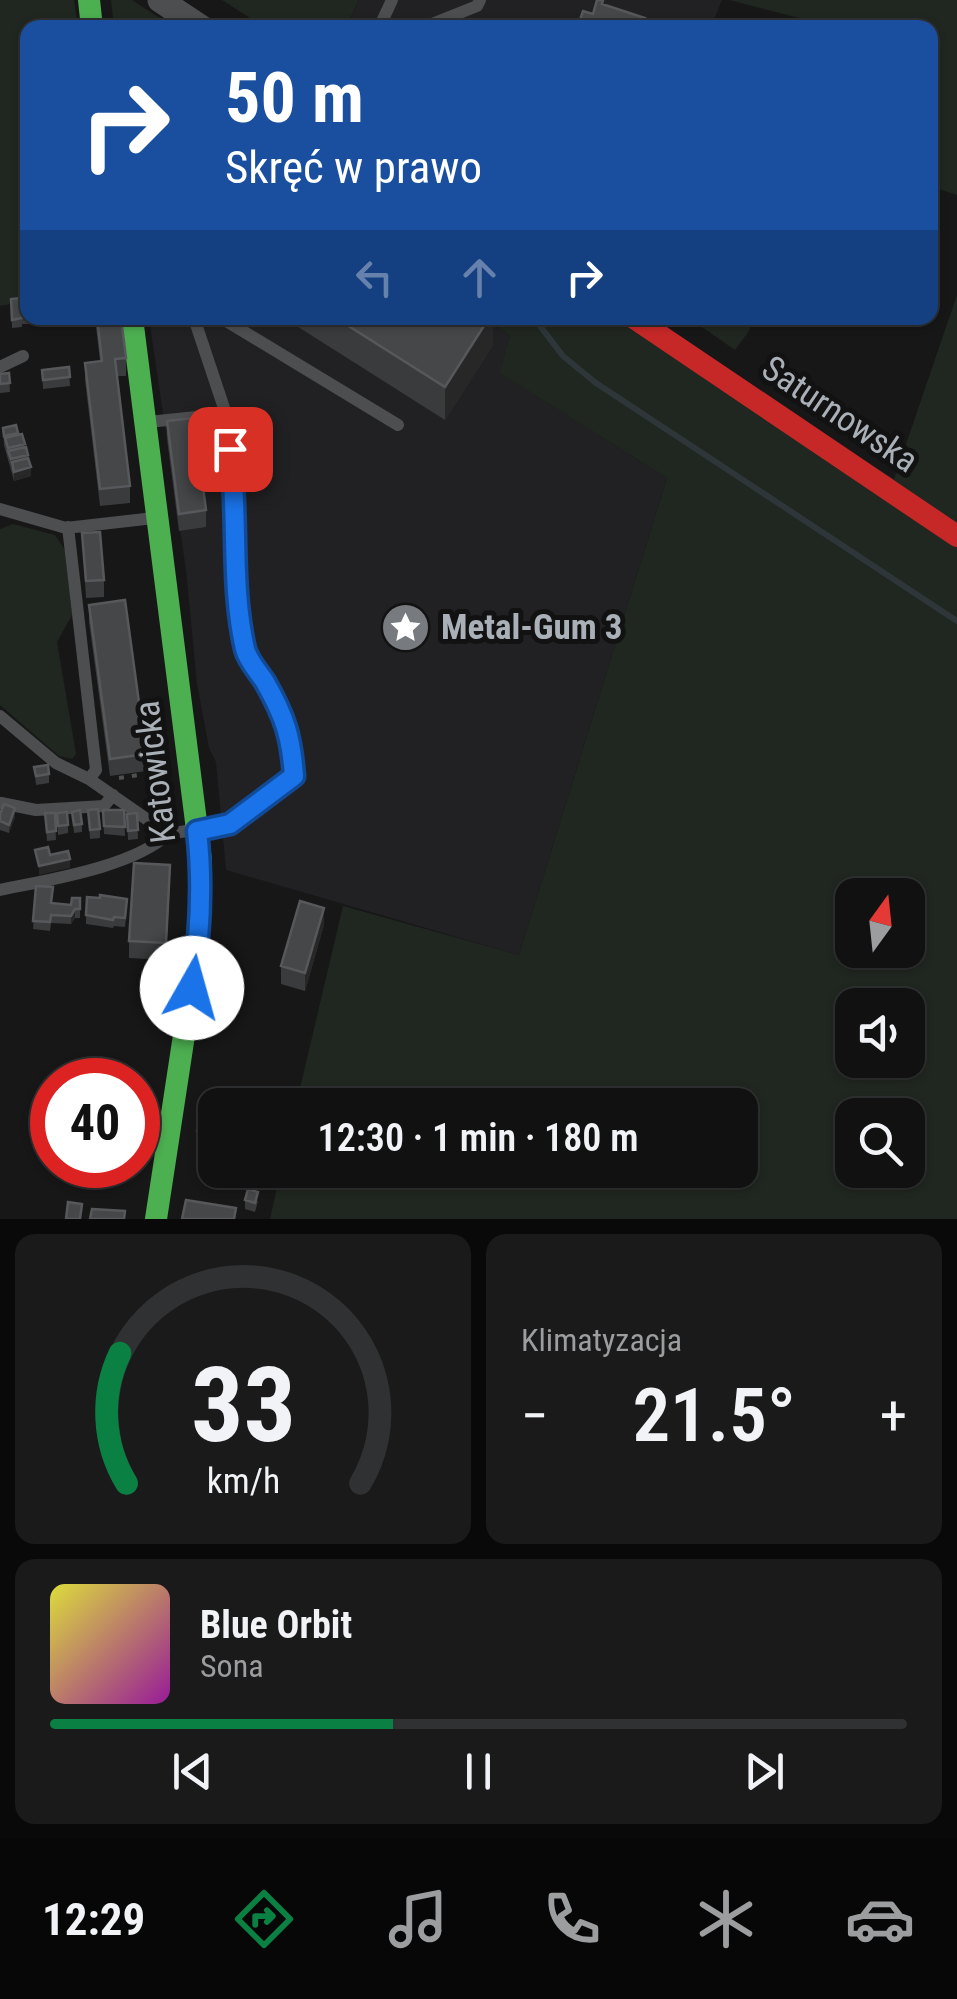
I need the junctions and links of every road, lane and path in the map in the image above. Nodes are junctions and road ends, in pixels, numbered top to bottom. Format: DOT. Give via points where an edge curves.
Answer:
graph roads {
  1 [pos="160,0"];
  2 [pos="480,0"];
  3 [pos="190,20"];
  4 [pos="442,20"];
  5 [pos="133,325"];
  6 [pos="196,325"];
  7 [pos="234,325"];
  8 [pos="644,325"];
  9 [pos="23,356"];
  10 [pos="0,367"];
  11 [pos="226,414"];
  12 [pos="145,422"];
  13 [pos="398,425"];
  14 [pos="0,509"];
  15 [pos="157,518"];
  16 [pos="68,527"];
  17 [pos="957,536"];
  18 [pos="0,716"];
  19 [pos="89,779"];
  20 [pos="113,795"];
  21 [pos="1,803"];
  22 [pos="197,831"];
  23 [pos="168,834"];
  24 [pos="0,890"];
  25 [pos="156,1219"];
  1 -- 3 [label="street"];
  2 -- 4 [label="lane"];
  5 -- 12 [label="street, Katowicka"];
  6 -- 11 [label="lane"];
  7 -- 13 [label="lane"];
  8 -- 17 [label="street, Saturnowska"];
  9 -- 10 [label="lane"];
  11 -- 12 [label="lane"];
  11 -- 22 [label="lane" via="246,654 290,734 294,776 230,824"];
  12 -- 15 [label="street, Katowicka"];
  14 -- 16 [label="lane"];
  15 -- 16 [label="lane"];
  15 -- 22 [label="street, Katowicka"];
  16 -- 19 [label="lane" via="96,770"];
  18 -- 19 [label="lane" via="56,763"];
  19 -- 20 [label="lane"];
  20 -- 21 [label="lane" via="104,806 36,810"];
  20 -- 23 [label="lane"];
  22 -- 23 [label="lane"];
  22 -- 25 [label="street, Katowicka" via="198,950"];
  23 -- 24 [label="lane" via="86,872"];
}
